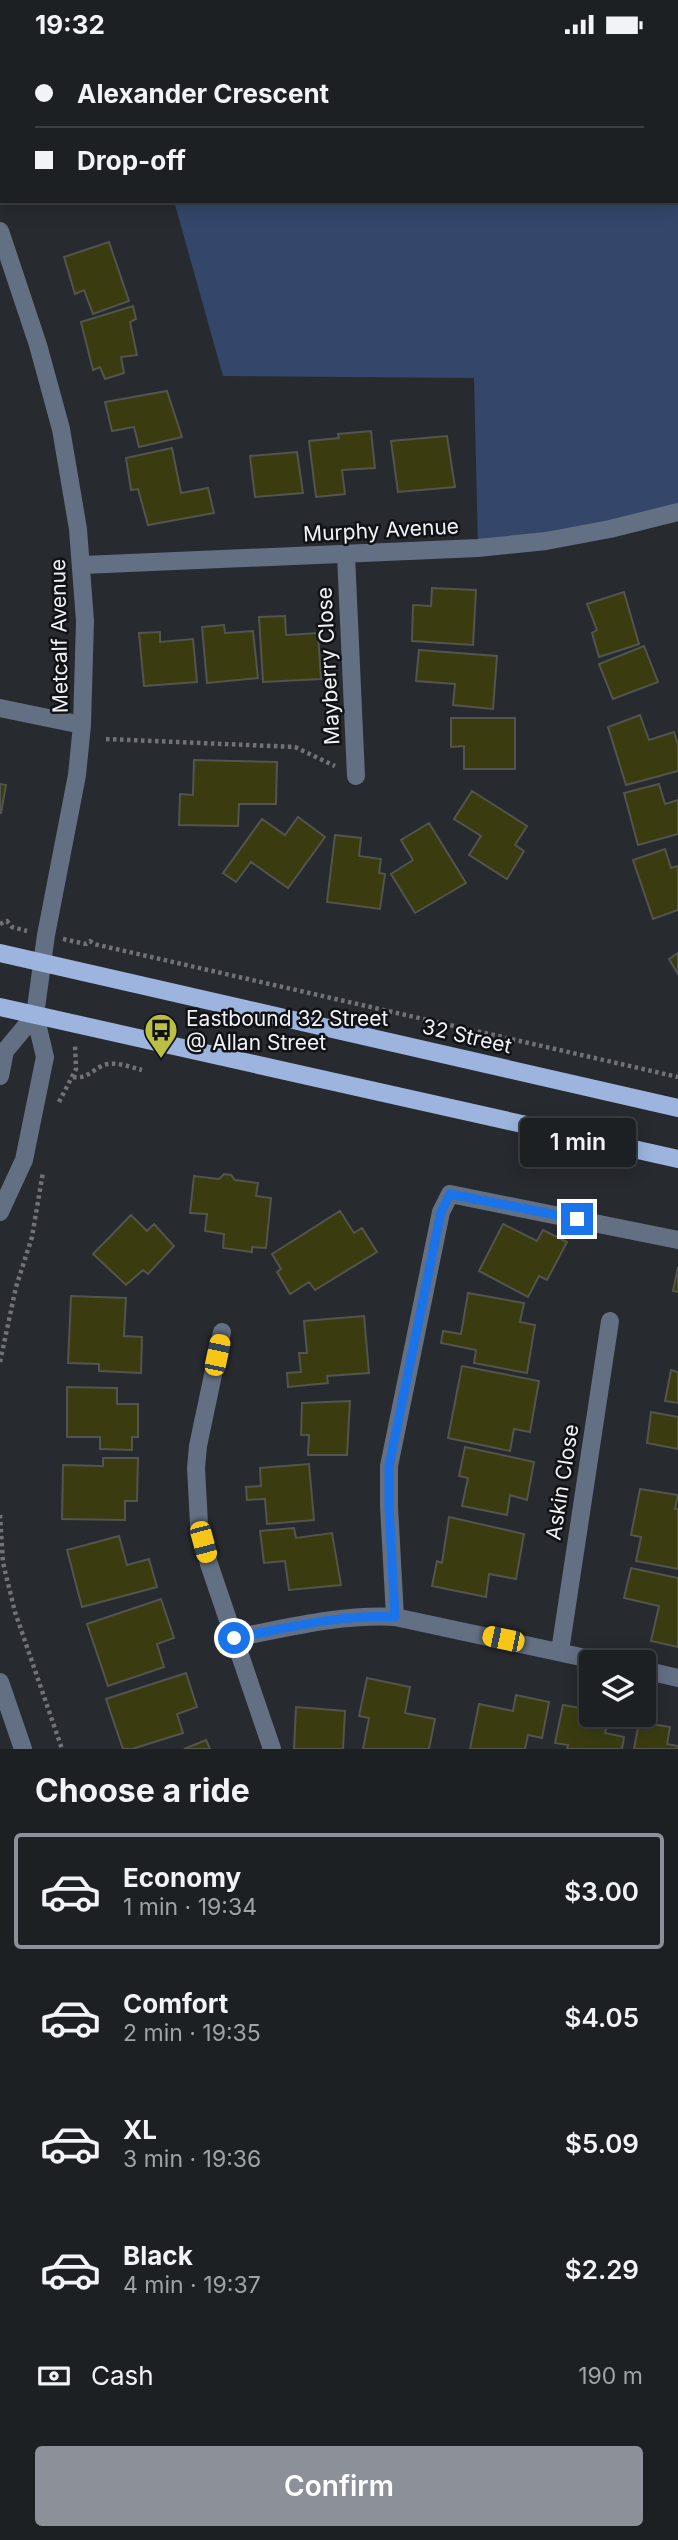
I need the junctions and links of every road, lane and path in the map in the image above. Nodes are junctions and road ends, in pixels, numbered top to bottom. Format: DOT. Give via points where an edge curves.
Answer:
graph roads {
  1 [pos="0,232"];
  2 [pos="678,512"];
  3 [pos="346,555"];
  4 [pos="83,565"];
  5 [pos="0,708"];
  6 [pos="82,725"];
  7 [pos="106,739"];
  8 [pos="356,776"];
  9 [pos="0,924"];
  10 [pos="9,924"];
  11 [pos="0,953"];
  12 [pos="42,963"];
  13 [pos="83,972"];
  14 [pos="0,1007"];
  15 [pos="35,1015"];
  16 [pos="77,1024"];
  17 [pos="142,1070"];
  18 [pos="0,1076"];
  19 [pos="73,1077"];
  20 [pos="678,1077"];
  21 [pos="678,1108"];
  22 [pos="57,1109"];
  23 [pos="678,1159"];
  24 [pos="44,1162"];
  25 [pos="0,1212"];
  26 [pos="678,1240"];
  27 [pos="610,1321"];
  28 [pos="222,1332"];
  29 [pos="0,1362"];
  30 [pos="0,1515"];
  31 [pos="395,1617"];
  32 [pos="234,1638"];
  33 [pos="559,1651"];
  34 [pos="579,1656"];
  35 [pos="656,1673"];
  36 [pos="678,1678"];
  37 [pos="0,1682"];
  38 [pos="23,1749"];
  39 [pos="62,1749"];
  40 [pos="272,1749"];
  1 -- 4 [label="street, Metcalf Avenue" via="54,403"];
  2 -- 3 [label="street, Murphy Avenue" via="546,541"];
  3 -- 4 [label="street, Murphy Avenue"];
  3 -- 8 [label="street, Mayberry Close"];
  4 -- 6 [label="street, Metcalf Avenue"];
  5 -- 6 [label="street"];
  6 -- 12 [label="street, Metcalf Avenue" via="73,801"];
  7 -- 8 [label="path" via="295,747"];
  9 -- 10 [label="path"];
  11 -- 12 [label="main road, 32 Street"];
  12 -- 13 [label="main road, 32 Street"];
  12 -- 15 [label="street, Metcalf Avenue"];
  13 -- 20 [label="path" via="90,941"];
  13 -- 21 [label="main road, 32 Street"];
  14 -- 15 [label="main road"];
  15 -- 16 [label="main road"];
  15 -- 18 [label="street" via="5,1051"];
  15 -- 25 [label="street" via="45,1057 24,1160"];
  16 -- 19 [label="path"];
  16 -- 23 [label="main road"];
  17 -- 19 [label="path" via="113,1063"];
  19 -- 22 [label="path"];
  24 -- 29 [label="path" via="33,1237 16,1287"];
  26 -- 31 [label="street" via="450,1194 441,1212 389,1466"];
  27 -- 33 [label="street, Askin Close"];
  28 -- 32 [label="street" via="198,1446 197,1495 203,1542"];
  30 -- 39 [label="path" via="3,1563 15,1612"];
  31 -- 32 [label="street" via="336,1619"];
  31 -- 33 [label="street"];
  32 -- 40 [label="street"];
  33 -- 34 [label="street"];
  35 -- 36 [label="street"];
  37 -- 38 [label="street"];
}
